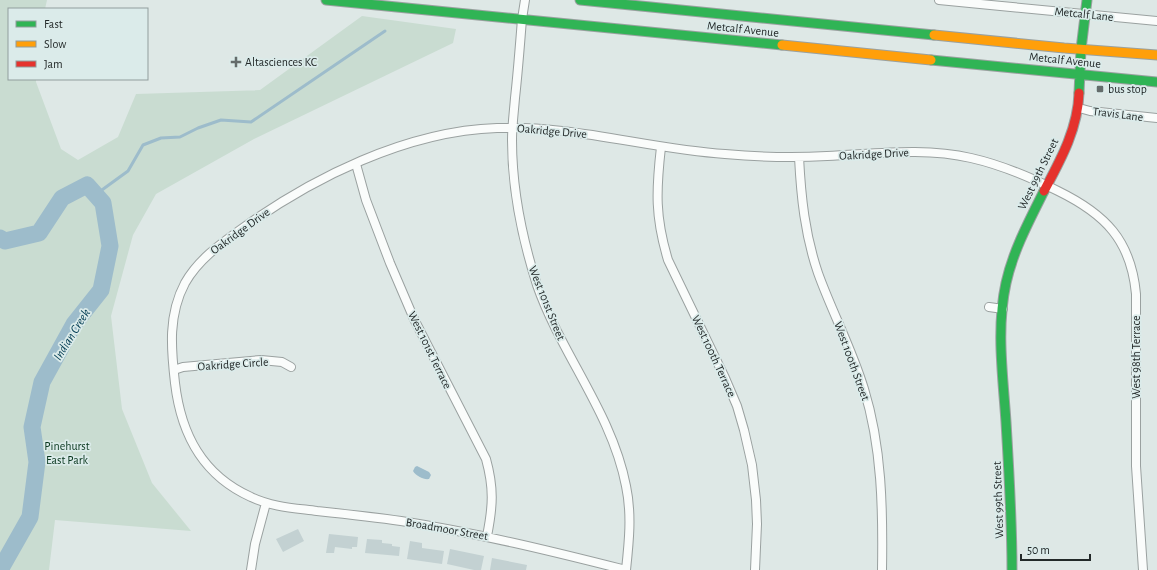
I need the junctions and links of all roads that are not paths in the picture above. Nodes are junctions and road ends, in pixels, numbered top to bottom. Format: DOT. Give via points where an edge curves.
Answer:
graph roads {
  1 [pos="326,0"];
  2 [pos="526,0"];
  3 [pos="580,0"];
  4 [pos="939,0"];
  5 [pos="1087,0"];
  6 [pos="1085,14"];
  7 [pos="522,19"];
  8 [pos="1157,21"];
  9 [pos="1081,49"];
  10 [pos="1157,55"];
  11 [pos="1080,74"];
  12 [pos="1157,82"];
  13 [pos="1079,108"];
  14 [pos="1157,118"];
  15 [pos="513,128"];
  16 [pos="661,146"];
  17 [pos="799,157"];
  18 [pos="356,164"];
  19 [pos="1047,186"];
  20 [pos="989,307"];
  21 [pos="1003,309"];
  22 [pos="291,367"];
  23 [pos="174,370"];
  24 [pos="266,503"];
  25 [pos="487,536"];
  26 [pos="251,570"];
  27 [pos="626,570"];
  28 [pos="755,570"];
  29 [pos="882,570"];
  30 [pos="1012,570"];
  31 [pos="1143,570"];
  1 -- 7 [label="main road, Metcalf Avenue"];
  2 -- 7 [label="street, West 101st Street"];
  3 -- 9 [label="main road, Metcalf Avenue"];
  4 -- 6 [label="street, Metcalf Lane"];
  5 -- 6 [label="main road, West 99th Street"];
  6 -- 8 [label="street, Metcalf Lane"];
  6 -- 9 [label="main road, West 99th Street"];
  7 -- 11 [label="main road, Metcalf Avenue"];
  7 -- 15 [label="street, West 101st Street"];
  9 -- 10 [label="main road, Metcalf Avenue"];
  9 -- 11 [label="main road, West 99th Street"];
  11 -- 12 [label="main road, Metcalf Avenue"];
  11 -- 13 [label="main road, West 99th Street"];
  13 -- 14 [label="street, Travis Lane"];
  13 -- 19 [label="main road, West 99th Street" via="1061,159"];
  15 -- 16 [label="street, Oakridge Drive" via="549,128"];
  15 -- 18 [label="street, Oakridge Drive" via="442,135"];
  15 -- 27 [label="street, West 101st Street" via="513,171 518,211 538,286 611,436 620,461 629,513"];
  16 -- 17 [label="street, Oakridge Drive" via="717,154"];
  16 -- 28 [label="street, West 100th Terrace" via="657,200 662,242 668,260 737,406 752,466 756,500"];
  17 -- 19 [label="street, Oakridge Drive" via="941,153 970,157 1000,166"];
  17 -- 29 [label="street, West 100th Street" via="804,218 811,251 858,371 873,422 880,482"];
  18 -- 23 [label="street, Oakridge Drive" via="302,190 272,208 226,240 196,267 185,284 174,312"];
  18 -- 25 [label="street, West 101st Terrace" via="366,200 414,319 486,459 492,494"];
  19 -- 21 [label="main road, West 99th Street" via="1019,240 1006,284"];
  19 -- 31 [label="street, West 98th Terrace" via="1074,199 1101,217 1119,238 1135,281 1136,466"];
  20 -- 21 [label="street"];
  21 -- 30 [label="main road, West 99th Street" via="1001,334 1012,518"];
  22 -- 23 [label="street, Oakridge Circle" via="282,362 261,360"];
  23 -- 24 [label="street, Oakridge Drive" via="181,416 199,456 222,480"];
  24 -- 25 [label="street, Broadmoor Street" via="395,520"];
  24 -- 26 [label="street"];
  25 -- 27 [label="street, Broadmoor Street"];
}
